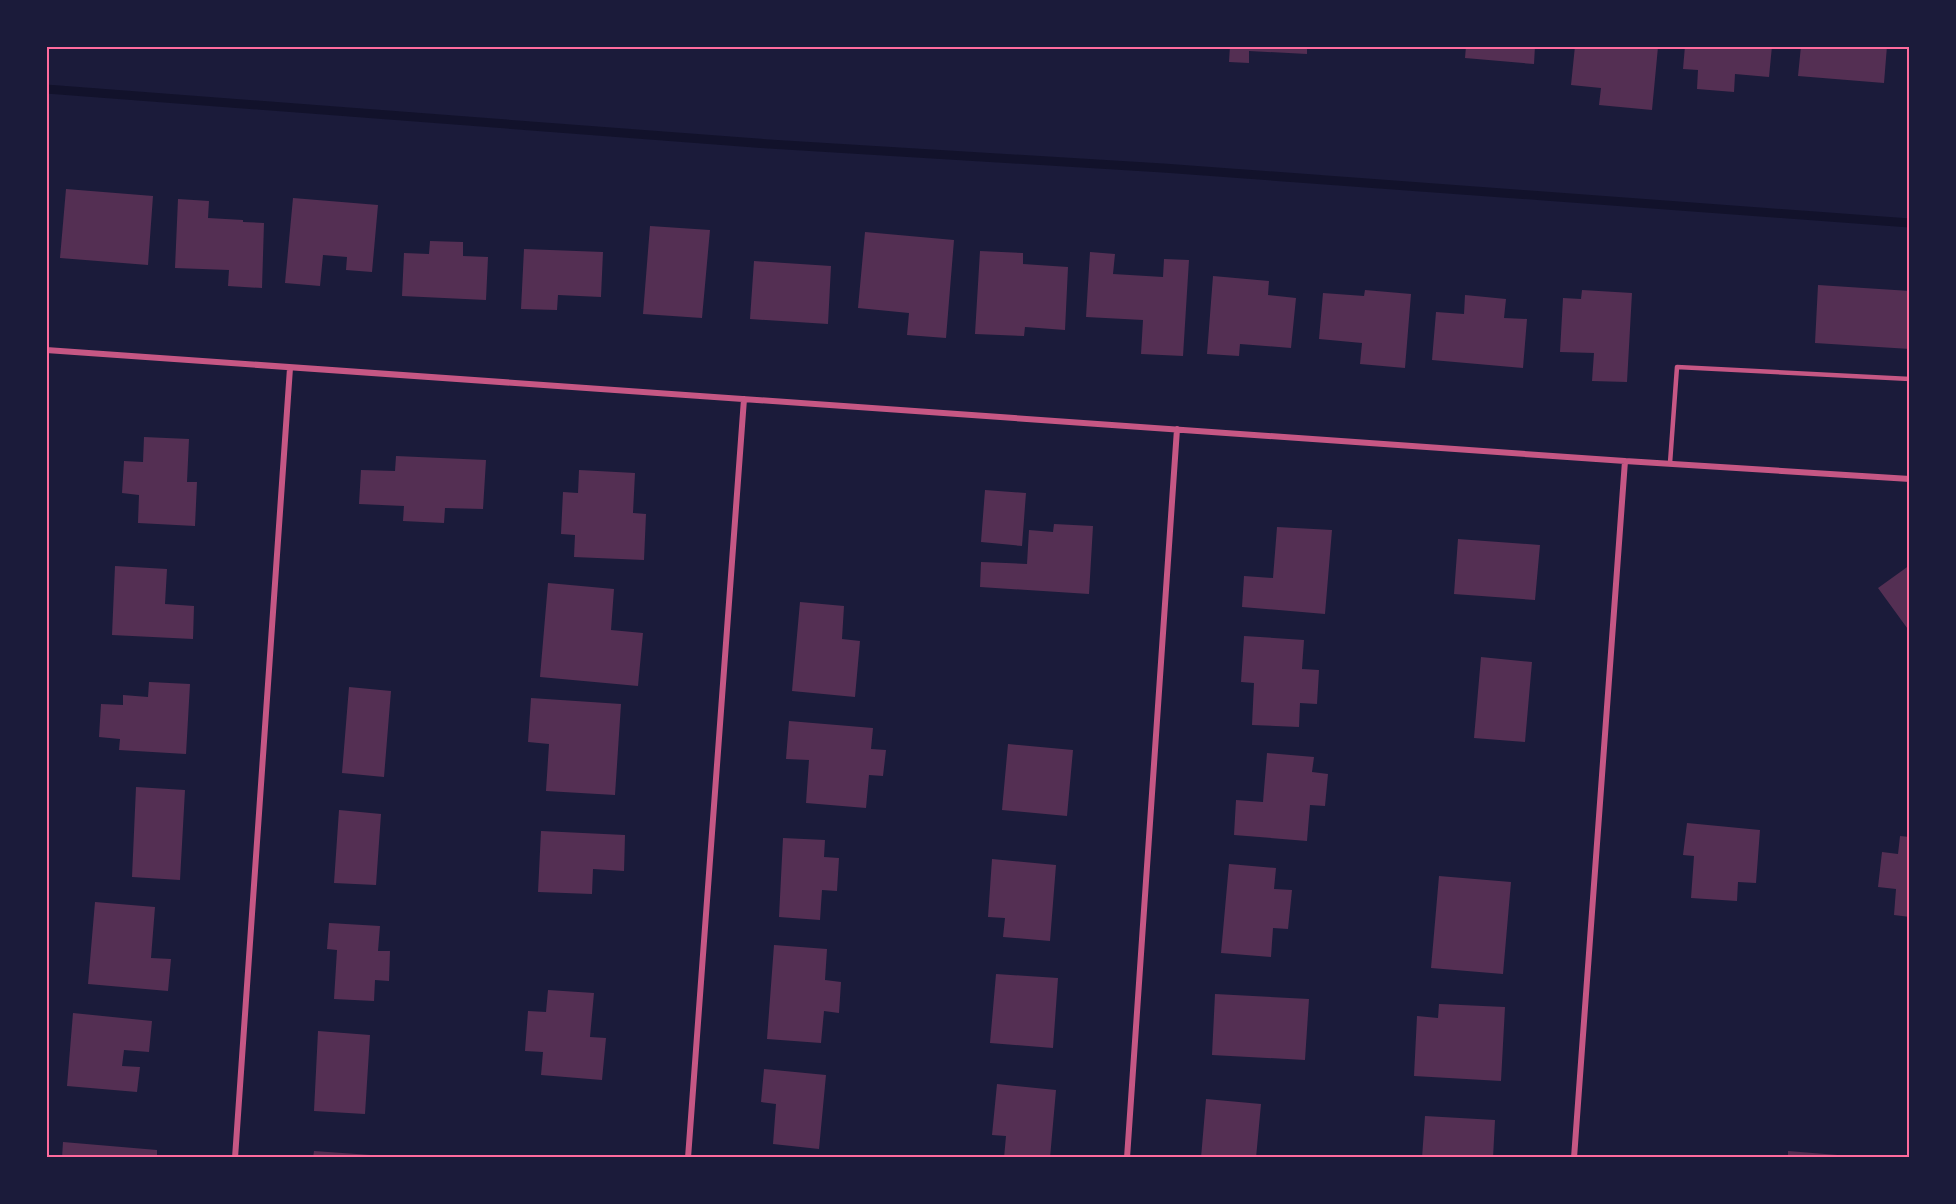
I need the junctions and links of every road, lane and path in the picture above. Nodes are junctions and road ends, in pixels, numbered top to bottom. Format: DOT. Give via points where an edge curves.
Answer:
graph roads {
  1 [pos="46,350"];
  2 [pos="290,368"];
  3 [pos="1910,379"];
  4 [pos="744,399"];
  5 [pos="1178,429"];
  6 [pos="1624,461"];
  7 [pos="1670,464"];
  8 [pos="1910,479"];
  9 [pos="235,1158"];
  10 [pos="688,1158"];
  11 [pos="1127,1158"];
  12 [pos="1574,1158"];
  1 -- 2 [label="street"];
  2 -- 4 [label="street"];
  2 -- 9 [label="street"];
  3 -- 7 [label="lane" via="1677,367"];
  4 -- 5 [label="street"];
  4 -- 10 [label="street"];
  5 -- 6 [label="street"];
  5 -- 11 [label="street"];
  6 -- 7 [label="street"];
  6 -- 12 [label="street"];
  7 -- 8 [label="street"];
}
